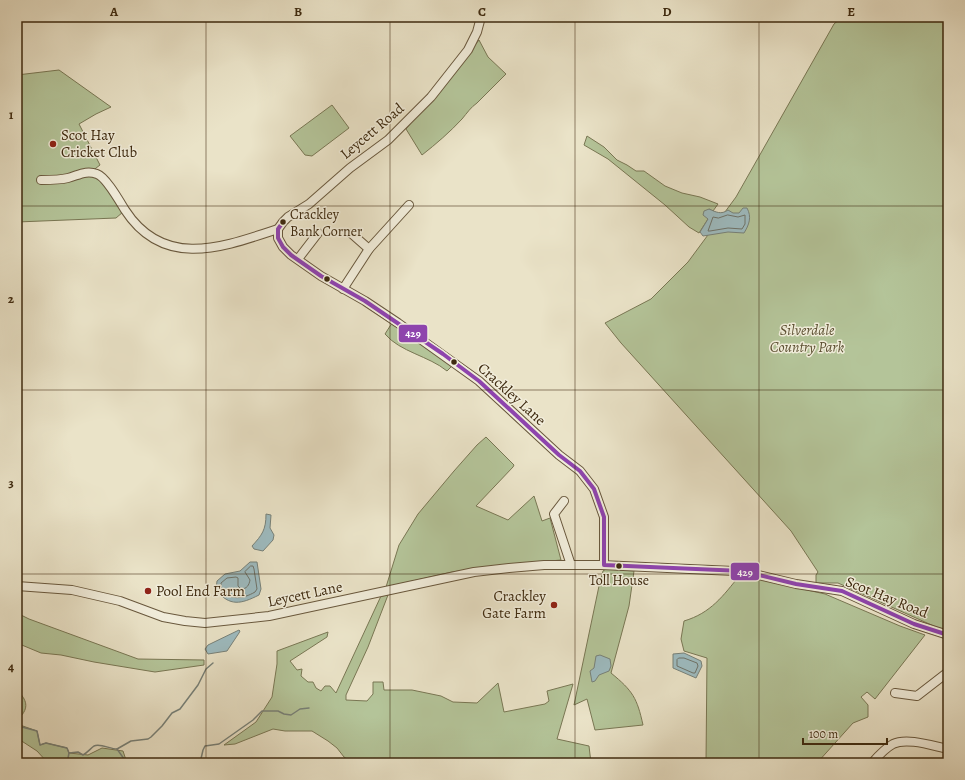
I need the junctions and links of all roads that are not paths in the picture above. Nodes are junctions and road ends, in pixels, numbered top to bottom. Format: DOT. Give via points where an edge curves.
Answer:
graph roads {
  1 [pos="481,17"];
  2 [pos="41,180"];
  3 [pos="409,205"];
  4 [pos="278,229"];
  5 [pos="318,233"];
  6 [pos="352,234"];
  7 [pos="368,249"];
  8 [pos="298,259"];
  9 [pos="343,289"];
  10 [pos="564,501"];
  11 [pos="571,565"];
  12 [pos="603,565"];
  13 [pos="17,586"];
  14 [pos="948,635"];
  15 [pos="948,672"];
  16 [pos="895,693"];
  17 [pos="948,749"];
  18 [pos="872,763"];
  1 -- 4 [label="street, Leycett Road" via="468,50 432,97 393,135 309,204 282,222"];
  2 -- 4 [label="street" via="67,178 86,172 99,174 125,211 149,236 163,243 184,248 210,248 232,244"];
  3 -- 7 [label="street"];
  4 -- 8 [label="street, Crackley Lane" via="278,238 283,247"];
  5 -- 8 [label="street"];
  6 -- 7 [label="street"];
  7 -- 9 [label="street"];
  8 -- 9 [label="street, Crackley Lane"];
  9 -- 12 [label="street, Crackley Lane" via="398,323 479,381 559,456 580,471 594,490 604,517"];
  10 -- 11 [label="street" via="554,514"];
  11 -- 12 [label="street, Leycett Lane"];
  11 -- 13 [label="street, Leycett Lane" via="474,572 269,616 205,622 163,617 120,601 72,590"];
  12 -- 14 [label="street, Scot Hay Road" via="742,571 796,584 842,591 914,624"];
  15 -- 16 [label="street" via="917,696"];
  17 -- 18 [label="street" via="916,742 894,744"];
}
